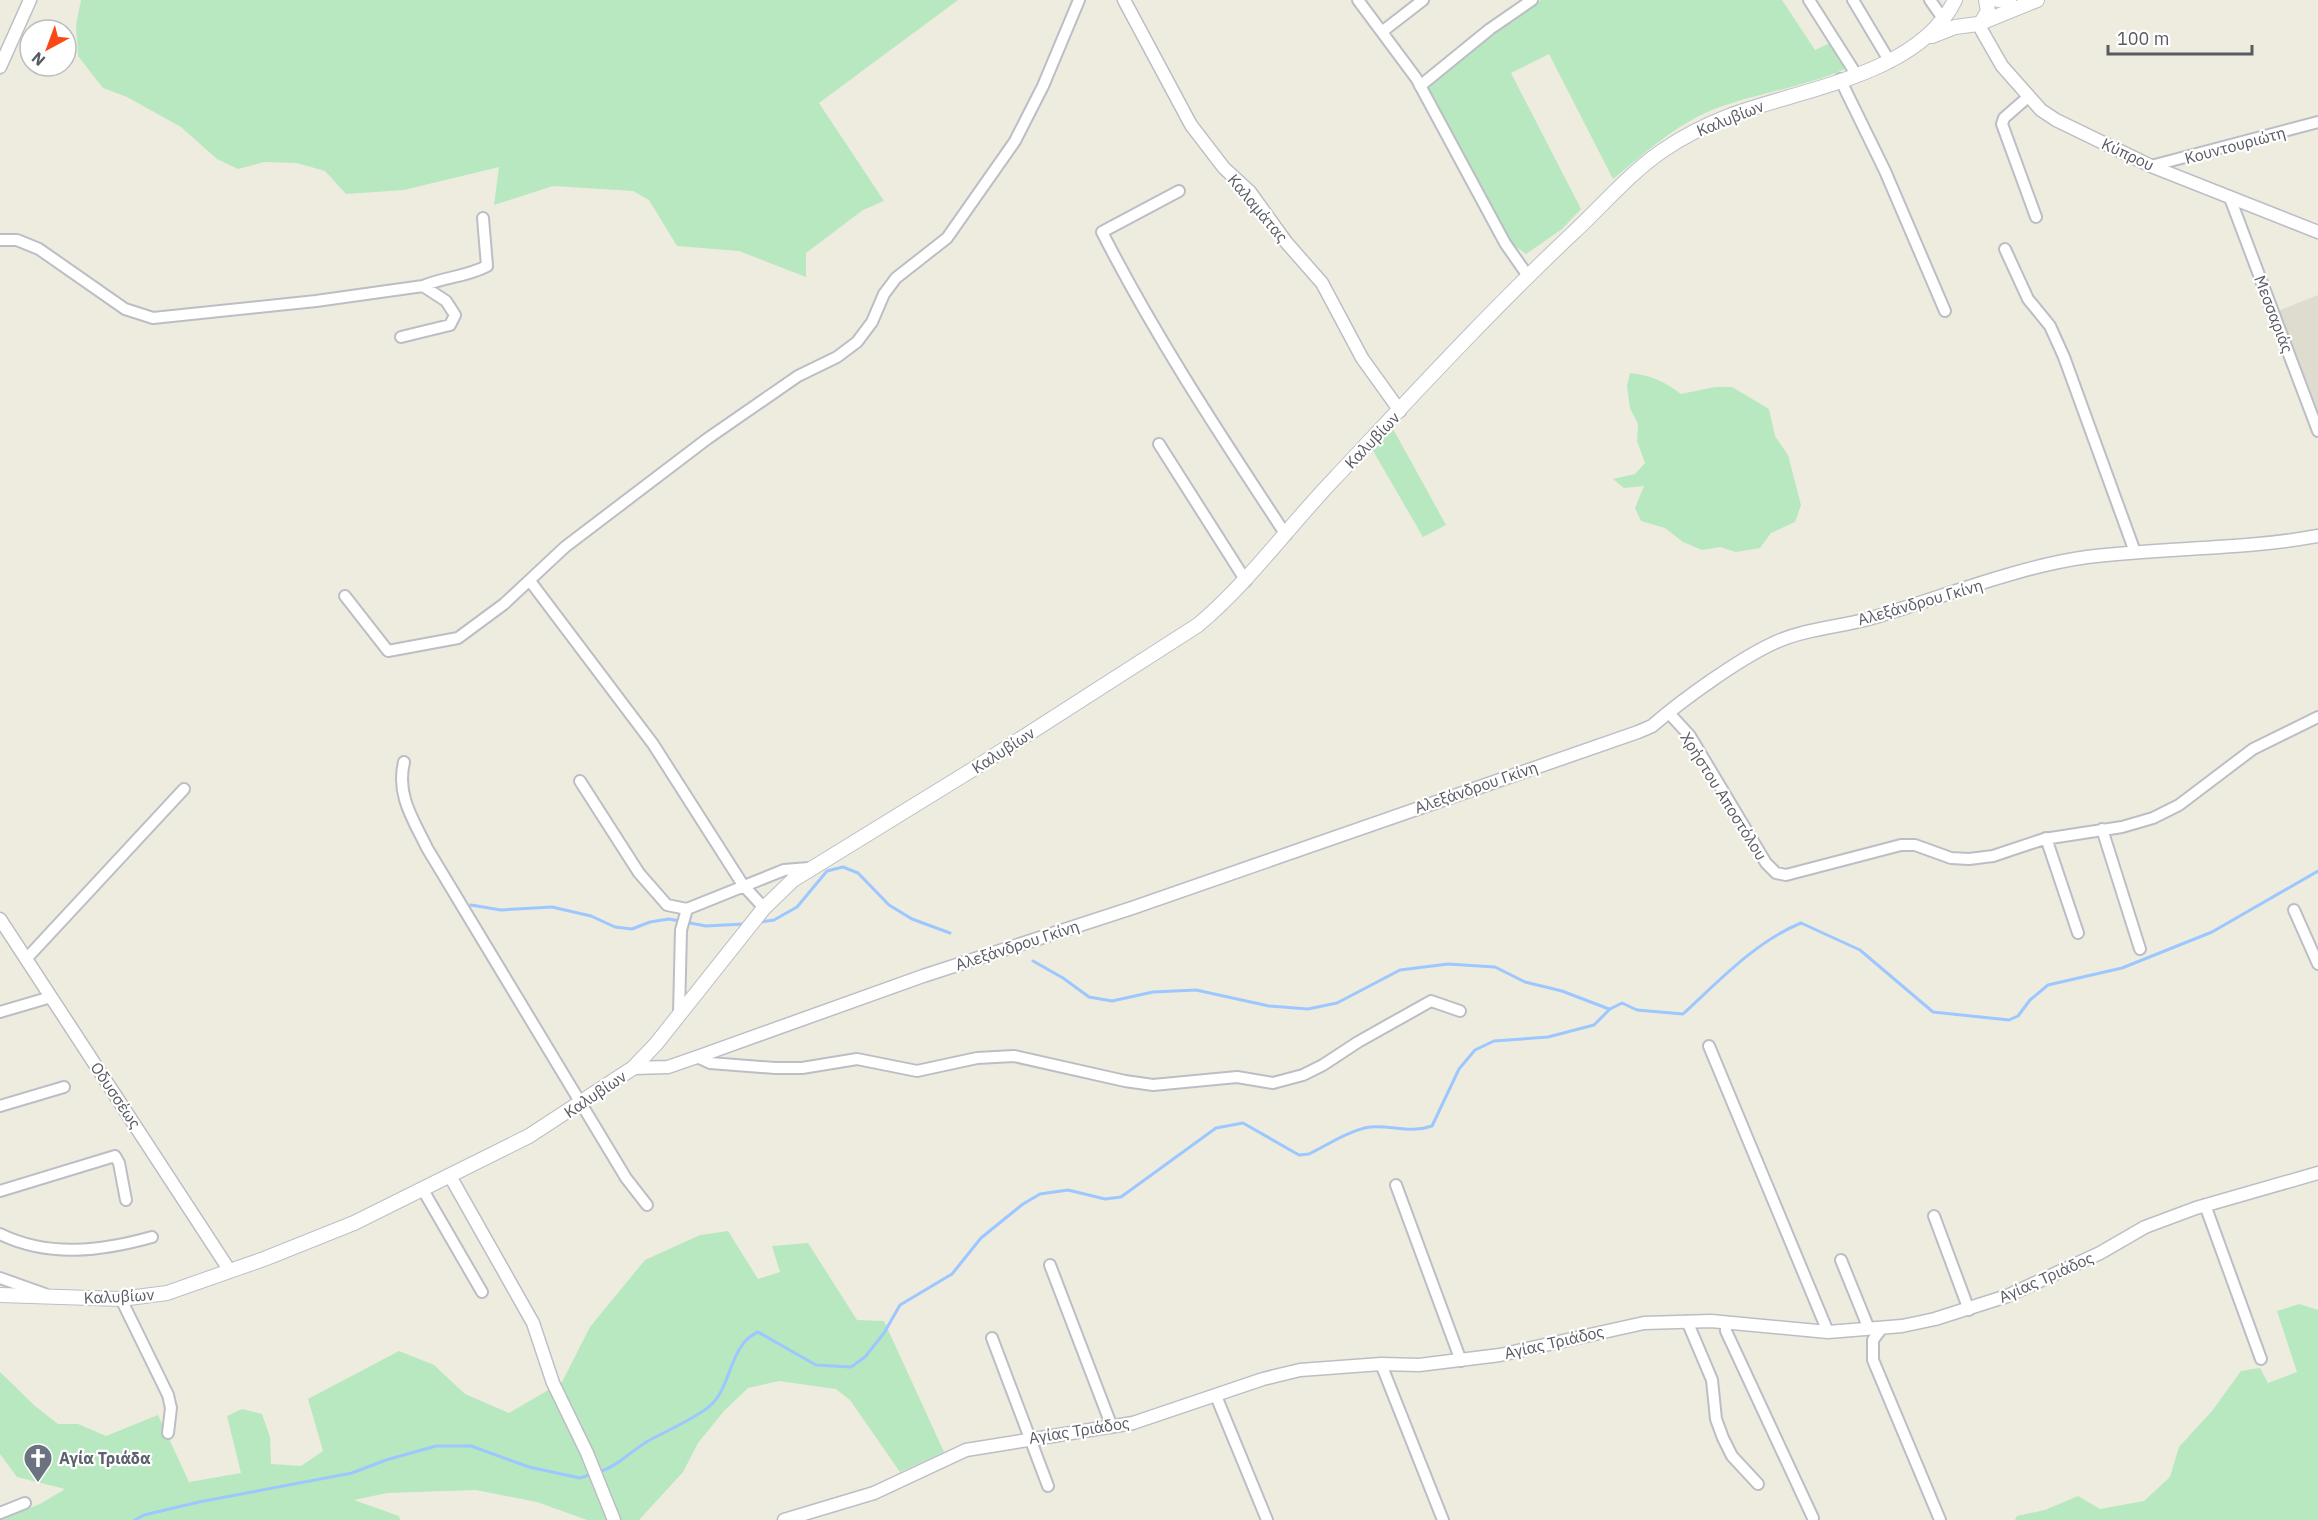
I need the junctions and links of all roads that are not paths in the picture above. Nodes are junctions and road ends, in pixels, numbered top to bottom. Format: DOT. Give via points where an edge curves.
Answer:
graph roads {
  1 [pos="30,0"];
  2 [pos="1079,0"];
  3 [pos="1124,0"];
  4 [pos="1358,0"];
  5 [pos="1423,0"];
  6 [pos="1532,0"];
  7 [pos="1809,0"];
  8 [pos="1853,0"];
  9 [pos="1930,0"];
  10 [pos="1986,0"];
  11 [pos="1998,0"];
  12 [pos="2009,0"];
  13 [pos="2037,0"];
  14 [pos="1954,2"];
  15 [pos="1944,20"];
  16 [pos="1977,24"];
  17 [pos="1383,31"];
  18 [pos="1923,40"];
  19 [pos="1890,62"];
  20 [pos="0,67"];
  21 [pos="1856,74"];
  22 [pos="1840,79"];
  23 [pos="1420,86"];
  24 [pos="2028,97"];
  25 [pos="2318,122"];
  26 [pos="2151,166"];
  27 [pos="1179,191"];
  28 [pos="2229,198"];
  29 [pos="2036,217"];
  30 [pos="483,218"];
  31 [pos="2318,232"];
  32 [pos="0,240"];
  33 [pos="2005,249"];
  34 [pos="1528,276"];
  35 [pos="423,286"];
  36 [pos="1945,311"];
  37 [pos="401,337"];
  38 [pos="1400,411"];
  39 [pos="2318,431"];
  40 [pos="1159,444"];
  41 [pos="1286,535"];
  42 [pos="2318,536"];
  43 [pos="2135,552"];
  44 [pos="1246,580"];
  45 [pos="530,581"];
  46 [pos="345,596"];
  47 [pos="1668,712"];
  48 [pos="2318,717"];
  49 [pos="404,762"];
  50 [pos="580,781"];
  51 [pos="184,789"];
  52 [pos="2102,829"];
  53 [pos="2046,838"];
  54 [pos="809,868"];
  55 [pos="743,885"];
  56 [pos="2294,910"];
  57 [pos="761,912"];
  58 [pos="685,913"];
  59 [pos="0,919"];
  60 [pos="2078,933"];
  61 [pos="2140,949"];
  62 [pos="27,958"];
  63 [pos="2318,964"];
  64 [pos="51,998"];
  65 [pos="1461,1011"];
  66 [pos="0,1012"];
  67 [pos="679,1014"];
  68 [pos="1709,1046"];
  69 [pos="697,1057"];
  70 [pos="633,1068"];
  71 [pos="64,1086"];
  72 [pos="582,1103"];
  73 [pos="0,1106"];
  74 [pos="2318,1173"];
  75 [pos="450,1176"];
  76 [pos="1396,1185"];
  77 [pos="423,1190"];
  78 [pos="0,1191"];
  79 [pos="126,1200"];
  80 [pos="2205,1205"];
  81 [pos="647,1206"];
  82 [pos="1934,1216"];
  83 [pos="0,1234"];
  84 [pos="152,1237"];
  85 [pos="1841,1260"];
  86 [pos="1050,1265"];
  87 [pos="230,1272"];
  88 [pos="0,1278"];
  89 [pos="482,1292"];
  90 [pos="0,1295"];
  91 [pos="57,1298"];
  92 [pos="121,1299"];
  93 [pos="1969,1310"];
  94 [pos="1687,1321"];
  95 [pos="1726,1322"];
  96 [pos="1875,1328"];
  97 [pos="1828,1332"];
  98 [pos="992,1338"];
  99 [pos="2261,1359"];
  100 [pos="1461,1360"];
  101 [pos="1381,1364"];
  102 [pos="1216,1396"];
  103 [pos="1112,1427"];
  104 [pos="168,1433"];
  105 [pos="1030,1437"];
  106 [pos="1758,1484"];
  107 [pos="1048,1486"];
  108 [pos="26,1503"];
  109 [pos="0,1513"];
  110 [pos="1812,1518"];
  111 [pos="614,1520"];
  112 [pos="783,1520"];
  113 [pos="1268,1520"];
  114 [pos="1443,1520"];
  115 [pos="1940,1520"];
  1 -- 20 [label="street"];
  2 -- 45 [label="street" via="1016,141 947,238 896,278 884,294 873,322 857,342 837,357 798,376 707,439 565,547"];
  3 -- 38 [label="street, Καλαμάτας" via="1191,125 1322,283 1362,358"];
  4 -- 17 [label="street"];
  5 -- 17 [label="street"];
  6 -- 23 [label="street"];
  7 -- 21 [label="street"];
  8 -- 19 [label="street"];
  9 -- 15 [label="street"];
  10 -- 16 [label="main road" via="1988,11"];
  11 -- 12 [label="main road"];
  13 -- 16 [label="main road, Καλυβίων"];
  14 -- 15 [label="main road, Καλυβίων"];
  14 -- 16 [label="main road, Καλυβίων" via="1955,16 1965,25"];
  15 -- 18 [label="main road, Καλυβίων"];
  16 -- 18 [label="main road, Καλυβίων" via="1955,27"];
  16 -- 24 [label="street, Κύπρου" via="2002,66"];
  17 -- 23 [label="street"];
  18 -- 19 [label="main road, Καλυβίων"];
  19 -- 21 [label="main road, Καλυβίων"];
  21 -- 22 [label="main road, Καλυβίων"];
  22 -- 34 [label="main road, Καλυβίων" via="1727,116 1660,152"];
  22 -- 36 [label="street" via="1885,171"];
  23 -- 34 [label="street" via="1500,233"];
  24 -- 26 [label="street, Κύπρου" via="2056,120"];
  24 -- 29 [label="street" via="2002,124"];
  25 -- 26 [label="street, Κουντουριώτη"];
  26 -- 28 [label="street, Κύπρου"];
  27 -- 41 [label="street" via="1102,232 1135,297 1184,378"];
  28 -- 31 [label="street, Κύπρου"];
  28 -- 39 [label="street, Μεσσαριάς"];
  30 -- 35 [label="street" via="487,266"];
  32 -- 35 [label="street" via="17,240 39,249 125,309 153,318 316,302"];
  33 -- 43 [label="street" via="2028,299 2050,326 2064,357"];
  34 -- 38 [label="main road, Καλυβίων"];
  35 -- 37 [label="street" via="447,301 455,315 450,325"];
  38 -- 41 [label="main road, Καλυβίων" via="1333,479"];
  40 -- 44 [label="street"];
  41 -- 44 [label="main road, Καλυβίων"];
  42 -- 43 [label="street, Αλεξάνδρου Γκίνη"];
  43 -- 47 [label="street, Αλεξάνδρου Γκίνη" via="2033,570 1865,620 1780,640"];
  44 -- 54 [label="main road, Καλυβίων" via="1198,624 975,768"];
  45 -- 46 [label="street" via="458,638 388,651"];
  45 -- 55 [label="street" via="653,744"];
  47 -- 53 [label="street, Χρήστου Αποστόλου" via="1690,736 1766,863 1776,873 1786,875 1900,845 1916,845 1951,858 1969,859 1994,856"];
  47 -- 69 [label="street, Αλεξάνδρου Γκίνη" via="1638,732 1132,908 922,976"];
  48 -- 52 [label="street, Χρήστου Αποστόλου" via="2253,749 2179,805 2153,818"];
  49 -- 72 [label="street" via="400,779 406,806 427,848"];
  50 -- 58 [label="street" via="639,873 667,905"];
  51 -- 62 [label="street"];
  52 -- 53 [label="street, Χρήστου Αποστόλου"];
  52 -- 61 [label="street"];
  53 -- 60 [label="street"];
  54 -- 55 [label="street" via="784,870"];
  54 -- 57 [label="main road, Καλυβίων"];
  55 -- 57 [label="street"];
  55 -- 58 [label="street"];
  56 -- 63 [label="street"];
  57 -- 67 [label="main road, Καλυβίων"];
  58 -- 67 [label="street"];
  59 -- 62 [label="street, Οδυσσέως"];
  62 -- 64 [label="street, Οδυσσέως"];
  64 -- 66 [label="street"];
  64 -- 87 [label="street, Οδυσσέως"];
  65 -- 69 [label="street" via="1431,1002 1323,1065 1273,1083 1237,1077 1153,1085 1014,1056 977,1058 917,1071 857,1059 775,1068 710,1063"];
  67 -- 70 [label="main road, Καλυβίων"];
  68 -- 97 [label="street"];
  69 -- 70 [label="street, Αλεξάνδρου Γκίνη" via="668,1066"];
  70 -- 72 [label="main road, Καλυβίων"];
  71 -- 73 [label="street"];
  72 -- 75 [label="main road, Καλυβίων" via="529,1136"];
  72 -- 81 [label="street"];
  74 -- 80 [label="street, Αγίας Τριάδος"];
  75 -- 77 [label="main road, Καλυβίων"];
  75 -- 111 [label="street" via="533,1323 552,1383 587,1453"];
  76 -- 100 [label="street"];
  77 -- 87 [label="main road, Καλυβίων" via="320,1238"];
  77 -- 89 [label="street"];
  78 -- 79 [label="street" via="115,1156"];
  80 -- 93 [label="street, Αγίας Τριάδος" via="2145,1227 2066,1269"];
  80 -- 99 [label="street"];
  82 -- 93 [label="street"];
  83 -- 84 [label="street" via="16,1242 79,1251"];
  85 -- 96 [label="street"];
  86 -- 103 [label="street"];
  87 -- 92 [label="main road, Καλυβίων" via="167,1293"];
  88 -- 91 [label="street"];
  90 -- 91 [label="main road, Καλυβίων"];
  91 -- 92 [label="main road, Καλυβίων"];
  92 -- 104 [label="street" via="168,1395"];
  93 -- 96 [label="street, Αγίας Τριάδος"];
  94 -- 95 [label="street, Αγίας Τριάδος"];
  94 -- 100 [label="street, Αγίας Τριάδος" via="1644,1323"];
  94 -- 106 [label="street" via="1712,1380 1716,1419 1723,1438 1732,1456"];
  95 -- 97 [label="street, Αγίας Τριάδος"];
  95 -- 110 [label="street" via="1726,1331 1756,1400"];
  96 -- 97 [label="street, Αγίας Τριάδος"];
  96 -- 115 [label="street" via="1873,1360"];
  98 -- 105 [label="street"];
  100 -- 101 [label="street, Αγίας Τριάδος"];
  101 -- 102 [label="street, Αγίας Τριάδος" via="1300,1370"];
  101 -- 114 [label="street"];
  102 -- 103 [label="street, Αγίας Τριάδος" via="1160,1416"];
  102 -- 113 [label="street"];
  103 -- 105 [label="street, Αγίας Τριάδος"];
  105 -- 107 [label="street"];
  105 -- 112 [label="street, Αγίας Τριάδος" via="966,1450 874,1493"];
  108 -- 109 [label="street"];
}
